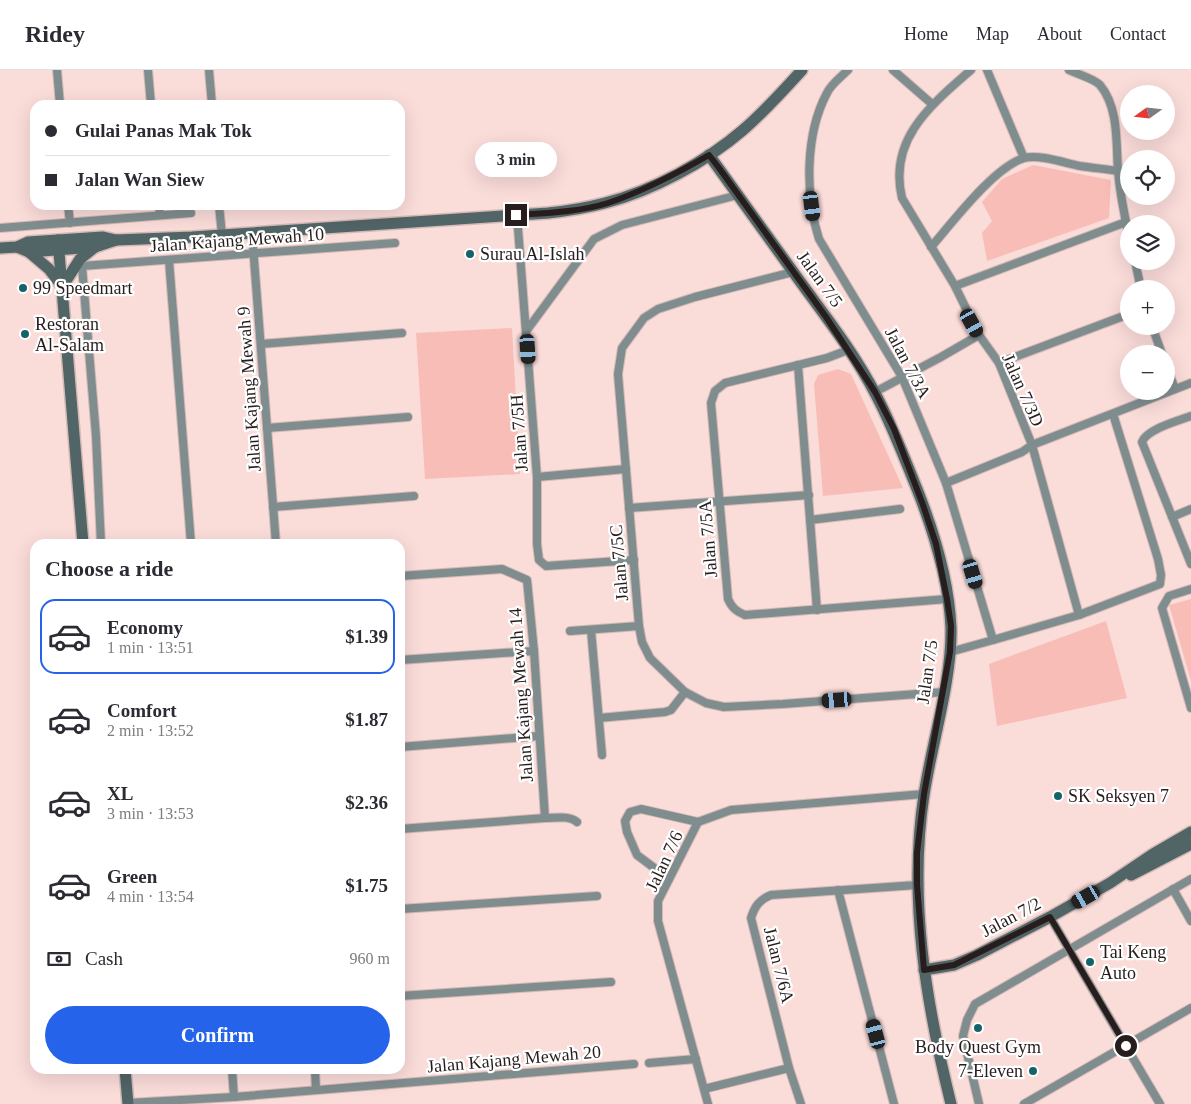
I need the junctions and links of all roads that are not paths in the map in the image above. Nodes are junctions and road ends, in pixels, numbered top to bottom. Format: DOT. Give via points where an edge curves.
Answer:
graph roads {
  1 [pos="57,70"];
  2 [pos="148,70"];
  3 [pos="209,70"];
  4 [pos="802,70"];
  5 [pos="848,70"];
  6 [pos="893,70"];
  7 [pos="970,70"];
  8 [pos="988,70"];
  9 [pos="1069,70"];
  10 [pos="60,100"];
  11 [pos="151,100"];
  12 [pos="212,100"];
  13 [pos="932,104"];
  14 [pos="709,155"];
  15 [pos="1024,158"];
  16 [pos="1118,171"];
  17 [pos="738,195"];
  18 [pos="69,210"];
  19 [pos="160,210"];
  20 [pos="220,210"];
  21 [pos="191,213"];
  22 [pos="160,215"];
  23 [pos="516,215"];
  24 [pos="1125,215"];
  25 [pos="70,222"];
  26 [pos="1120,224"];
  27 [pos="0,228"];
  28 [pos="252,233"];
  29 [pos="222,235"];
  30 [pos="116,240"];
  31 [pos="395,244"];
  32 [pos="59,245"];
  33 [pos="17,247"];
  34 [pos="95,247"];
  35 [pos="931,247"];
  36 [pos="0,248"];
  37 [pos="28,252"];
  38 [pos="254,254"];
  39 [pos="169,260"];
  40 [pos="793,272"];
  41 [pos="955,286"];
  42 [pos="62,287"];
  43 [pos="1120,317"];
  44 [pos="527,330"];
  45 [pos="402,333"];
  46 [pos="979,335"];
  47 [pos="261,344"];
  48 [pos="848,350"];
  49 [pos="999,363"];
  50 [pos="798,365"];
  51 [pos="902,377"];
  52 [pos="1191,383"];
  53 [pos="1175,389"];
  54 [pos="875,392"];
  55 [pos="1148,400"];
  56 [pos="1113,414"];
  57 [pos="1191,416"];
  58 [pos="408,417"];
  59 [pos="267,428"];
  60 [pos="1032,446"];
  61 [pos="626,469"];
  62 [pos="537,477"];
  63 [pos="946,483"];
  64 [pos="414,496"];
  65 [pos="809,496"];
  66 [pos="720,502"];
  67 [pos="273,507"];
  68 [pos="629,508"];
  69 [pos="900,509"];
  70 [pos="1191,509"];
  71 [pos="1172,517"];
  72 [pos="810,520"];
  73 [pos="83,539"];
  74 [pos="102,539"];
  75 [pos="191,539"];
  76 [pos="276,539"];
  77 [pos="634,560"];
  78 [pos="1191,564"];
  79 [pos="405,576"];
  80 [pos="1191,589"];
  81 [pos="947,599"];
  82 [pos="817,610"];
  83 [pos="1078,615"];
  84 [pos="639,626"];
  85 [pos="591,630"];
  86 [pos="570,631"];
  87 [pos="992,640"];
  88 [pos="534,651"];
  89 [pos="950,652"];
  90 [pos="405,660"];
  91 [pos="685,692"];
  92 [pos="944,692"];
  93 [pos="1191,708"];
  94 [pos="599,718"];
  95 [pos="540,736"];
  96 [pos="405,747"];
  97 [pos="602,755"];
  98 [pos="924,794"];
  99 [pos="545,818"];
  100 [pos="577,822"];
  101 [pos="698,822"];
  102 [pos="405,829"];
  103 [pos="1191,832"];
  104 [pos="1191,844"];
  105 [pos="669,879"];
  106 [pos="1191,879"];
  107 [pos="1110,883"];
  108 [pos="917,885"];
  109 [pos="1173,889"];
  110 [pos="838,890"];
  111 [pos="596,896"];
  112 [pos="405,909"];
  113 [pos="1050,917"];
  114 [pos="1191,921"];
  115 [pos="1069,949"];
  116 [pos="924,970"];
  117 [pos="611,982"];
  118 [pos="405,996"];
  119 [pos="1191,1008"];
  120 [pos="1126,1046"];
  121 [pos="696,1059"];
  122 [pos="649,1063"];
  123 [pos="634,1064"];
  124 [pos="789,1068"];
  125 [pos="125,1074"];
  126 [pos="232,1074"];
  127 [pos="315,1074"];
  128 [pos="704,1089"];
  129 [pos="316,1090"];
  130 [pos="234,1097"];
  131 [pos="128,1104"];
  132 [pos="708,1104"];
  133 [pos="801,1104"];
  134 [pos="894,1104"];
  135 [pos="951,1104"];
  136 [pos="979,1104"];
  137 [pos="1024,1104"];
  138 [pos="1160,1104"];
  1 -- 10 [label="street"];
  2 -- 11 [label="street"];
  3 -- 12 [label="street"];
  4 -- 14 [label="street" via="742,131"];
  5 -- 51 [label="street, Jalan 7/3A" via="828,91 816,119 810,156 814,222 819,239"];
  6 -- 13 [label="street"];
  7 -- 13 [label="street, Jalan 7/3D"];
  8 -- 15 [label="street"];
  9 -- 16 [label="street" via="1099,84 1112,104"];
  13 -- 35 [label="street, Jalan 7/3D" via="906,142 899,172 902,198"];
  14 -- 17 [label="street, Jalan 7/5"];
  14 -- 23 [label="street" via="650,187 607,203"];
  15 -- 16 [label="street"];
  15 -- 35 [label="street" via="1003,169"];
  16 -- 24 [label="street"];
  17 -- 40 [label="street, Jalan 7/5"];
  17 -- 44 [label="street" via="622,225 594,240"];
  18 -- 25 [label="street"];
  19 -- 22 [label="street"];
  20 -- 29 [label="street"];
  21 -- 22 [label="street"];
  22 -- 25 [label="street"];
  23 -- 28 [label="street"];
  23 -- 44 [label="street, Jalan 7/5H"];
  25 -- 27 [label="street"];
  26 -- 41 [label="street"];
  28 -- 29 [label="street"];
  28 -- 38 [label="street, Jalan Kajang Mewah 9"];
  29 -- 30 [label="street"];
  30 -- 32 [label="street" via="103,237"];
  30 -- 34 [label="street"];
  31 -- 38 [label="street, Jalan Kajang Mewah 10"];
  32 -- 33 [label="street" via="28,242"];
  32 -- 34 [label="street"];
  32 -- 37 [label="street"];
  32 -- 42 [label="street"];
  33 -- 36 [label="street"];
  33 -- 37 [label="street"];
  34 -- 42 [label="street" via="80,259"];
  35 -- 41 [label="street, Jalan 7/3D"];
  37 -- 42 [label="street" via="49,269"];
  38 -- 39 [label="street, Jalan Kajang Mewah 10"];
  38 -- 47 [label="street, Jalan Kajang Mewah 9"];
  39 -- 74 [label="street, Jalan Kajang Mewah 10" via="82,266"];
  39 -- 75 [label="street"];
  40 -- 48 [label="street, Jalan 7/5"];
  40 -- 61 [label="street, Jalan 7/5C" via="667,305 644,318 622,348 618,374"];
  41 -- 46 [label="street, Jalan 7/3D"];
  42 -- 73 [label="street"];
  43 -- 49 [label="street"];
  44 -- 62 [label="street, Jalan 7/5H"];
  45 -- 47 [label="street"];
  46 -- 49 [label="street, Jalan 7/3D"];
  46 -- 51 [label="street"];
  47 -- 59 [label="street, Jalan Kajang Mewah 9"];
  48 -- 50 [label="street, Jalan 7/5A"];
  48 -- 54 [label="street, Jalan 7/5"];
  49 -- 60 [label="street, Jalan 7/3D"];
  50 -- 65 [label="street"];
  50 -- 66 [label="street, Jalan 7/5A" via="725,384 715,391 711,402"];
  51 -- 54 [label="street"];
  51 -- 63 [label="street, Jalan 7/3A"];
  52 -- 53 [label="street"];
  54 -- 81 [label="street, Jalan 7/5" via="894,429 923,505 936,544"];
  55 -- 56 [label="street"];
  56 -- 60 [label="street"];
  56 -- 83 [label="street" via="1158,559 1160,584"];
  57 -- 71 [label="street" via="1149,432 1142,442"];
  58 -- 59 [label="street"];
  59 -- 67 [label="street, Jalan Kajang Mewah 9"];
  60 -- 63 [label="street"];
  60 -- 83 [label="street, Jalan 7/3D"];
  61 -- 62 [label="street"];
  61 -- 68 [label="street, Jalan 7/5C"];
  62 -- 77 [label="street, Jalan 7/5H" via="539,560 546,566"];
  63 -- 87 [label="street, Jalan 7/3A"];
  64 -- 67 [label="street"];
  65 -- 66 [label="street"];
  65 -- 72 [label="street"];
  66 -- 68 [label="street"];
  66 -- 82 [label="street, Jalan 7/5A" via="728,599 736,612 745,615"];
  67 -- 76 [label="street, Jalan Kajang Mewah 9"];
  68 -- 77 [label="street, Jalan 7/5C"];
  69 -- 72 [label="street"];
  70 -- 71 [label="street"];
  71 -- 78 [label="street"];
  72 -- 82 [label="street"];
  77 -- 84 [label="street, Jalan 7/5C"];
  79 -- 88 [label="street, Jalan Kajang Mewah 14" via="502,569 527,580"];
  80 -- 93 [label="street" via="1169,596 1162,608"];
  81 -- 82 [label="street, Jalan 7/5A"];
  81 -- 89 [label="street, Jalan 7/5"];
  83 -- 87 [label="street"];
  84 -- 85 [label="street"];
  84 -- 91 [label="street, Jalan 7/5C" via="650,658"];
  85 -- 86 [label="street"];
  85 -- 94 [label="street"];
  87 -- 89 [label="street"];
  88 -- 90 [label="street"];
  88 -- 95 [label="street, Jalan Kajang Mewah 14"];
  89 -- 92 [label="street, Jalan 7/5"];
  91 -- 92 [label="street, Jalan 7/5C" via="706,703 724,707"];
  91 -- 94 [label="street" via="671,710 665,712"];
  92 -- 98 [label="street, Jalan 7/5"];
  94 -- 97 [label="street"];
  95 -- 96 [label="street"];
  95 -- 99 [label="street, Jalan Kajang Mewah 14"];
  98 -- 101 [label="street, Jalan 7/6" via="730,810"];
  98 -- 108 [label="street, Jalan 7/5"];
  99 -- 100 [label="street" via="569,818"];
  99 -- 102 [label="street"];
  101 -- 105 [label="street, Jalan 7/6"];
  101 -- 105 [label="street" via="641,809 630,812 625,821 637,855"];
  103 -- 107 [label="street, Jalan 7/2"];
  104 -- 107 [label="street, Jalan 7/2" via="1135,874"];
  105 -- 121 [label="street, Jalan 7/6" via="658,901 658,922"];
  106 -- 109 [label="street"];
  107 -- 113 [label="street, Jalan 7/2"];
  108 -- 110 [label="street, Jalan 7/6A"];
  108 -- 116 [label="street, Jalan 7/5"];
  109 -- 114 [label="street"];
  109 -- 115 [label="street"];
  110 -- 124 [label="street, Jalan 7/6A" via="770,895 758,903 751,918"];
  110 -- 134 [label="street"];
  111 -- 112 [label="street"];
  113 -- 115 [label="street"];
  113 -- 116 [label="street, Jalan 7/2" via="954,965"];
  115 -- 120 [label="street"];
  115 -- 136 [label="street" via="975,1004 963,1036"];
  116 -- 135 [label="street, Jalan 7/5"];
  117 -- 118 [label="street"];
  119 -- 120 [label="street"];
  120 -- 137 [label="street"];
  120 -- 138 [label="street"];
  121 -- 122 [label="street"];
  121 -- 128 [label="street, Jalan 7/6"];
  123 -- 129 [label="street, Jalan Kajang Mewah 20"];
  124 -- 128 [label="street"];
  124 -- 133 [label="street, Jalan 7/6A"];
  125 -- 131 [label="street"];
  126 -- 130 [label="street"];
  127 -- 129 [label="street"];
  128 -- 132 [label="street, Jalan 7/6"];
  129 -- 130 [label="street, Jalan Kajang Mewah 20"];
  130 -- 131 [label="street, Jalan Kajang Mewah 20"];
}
